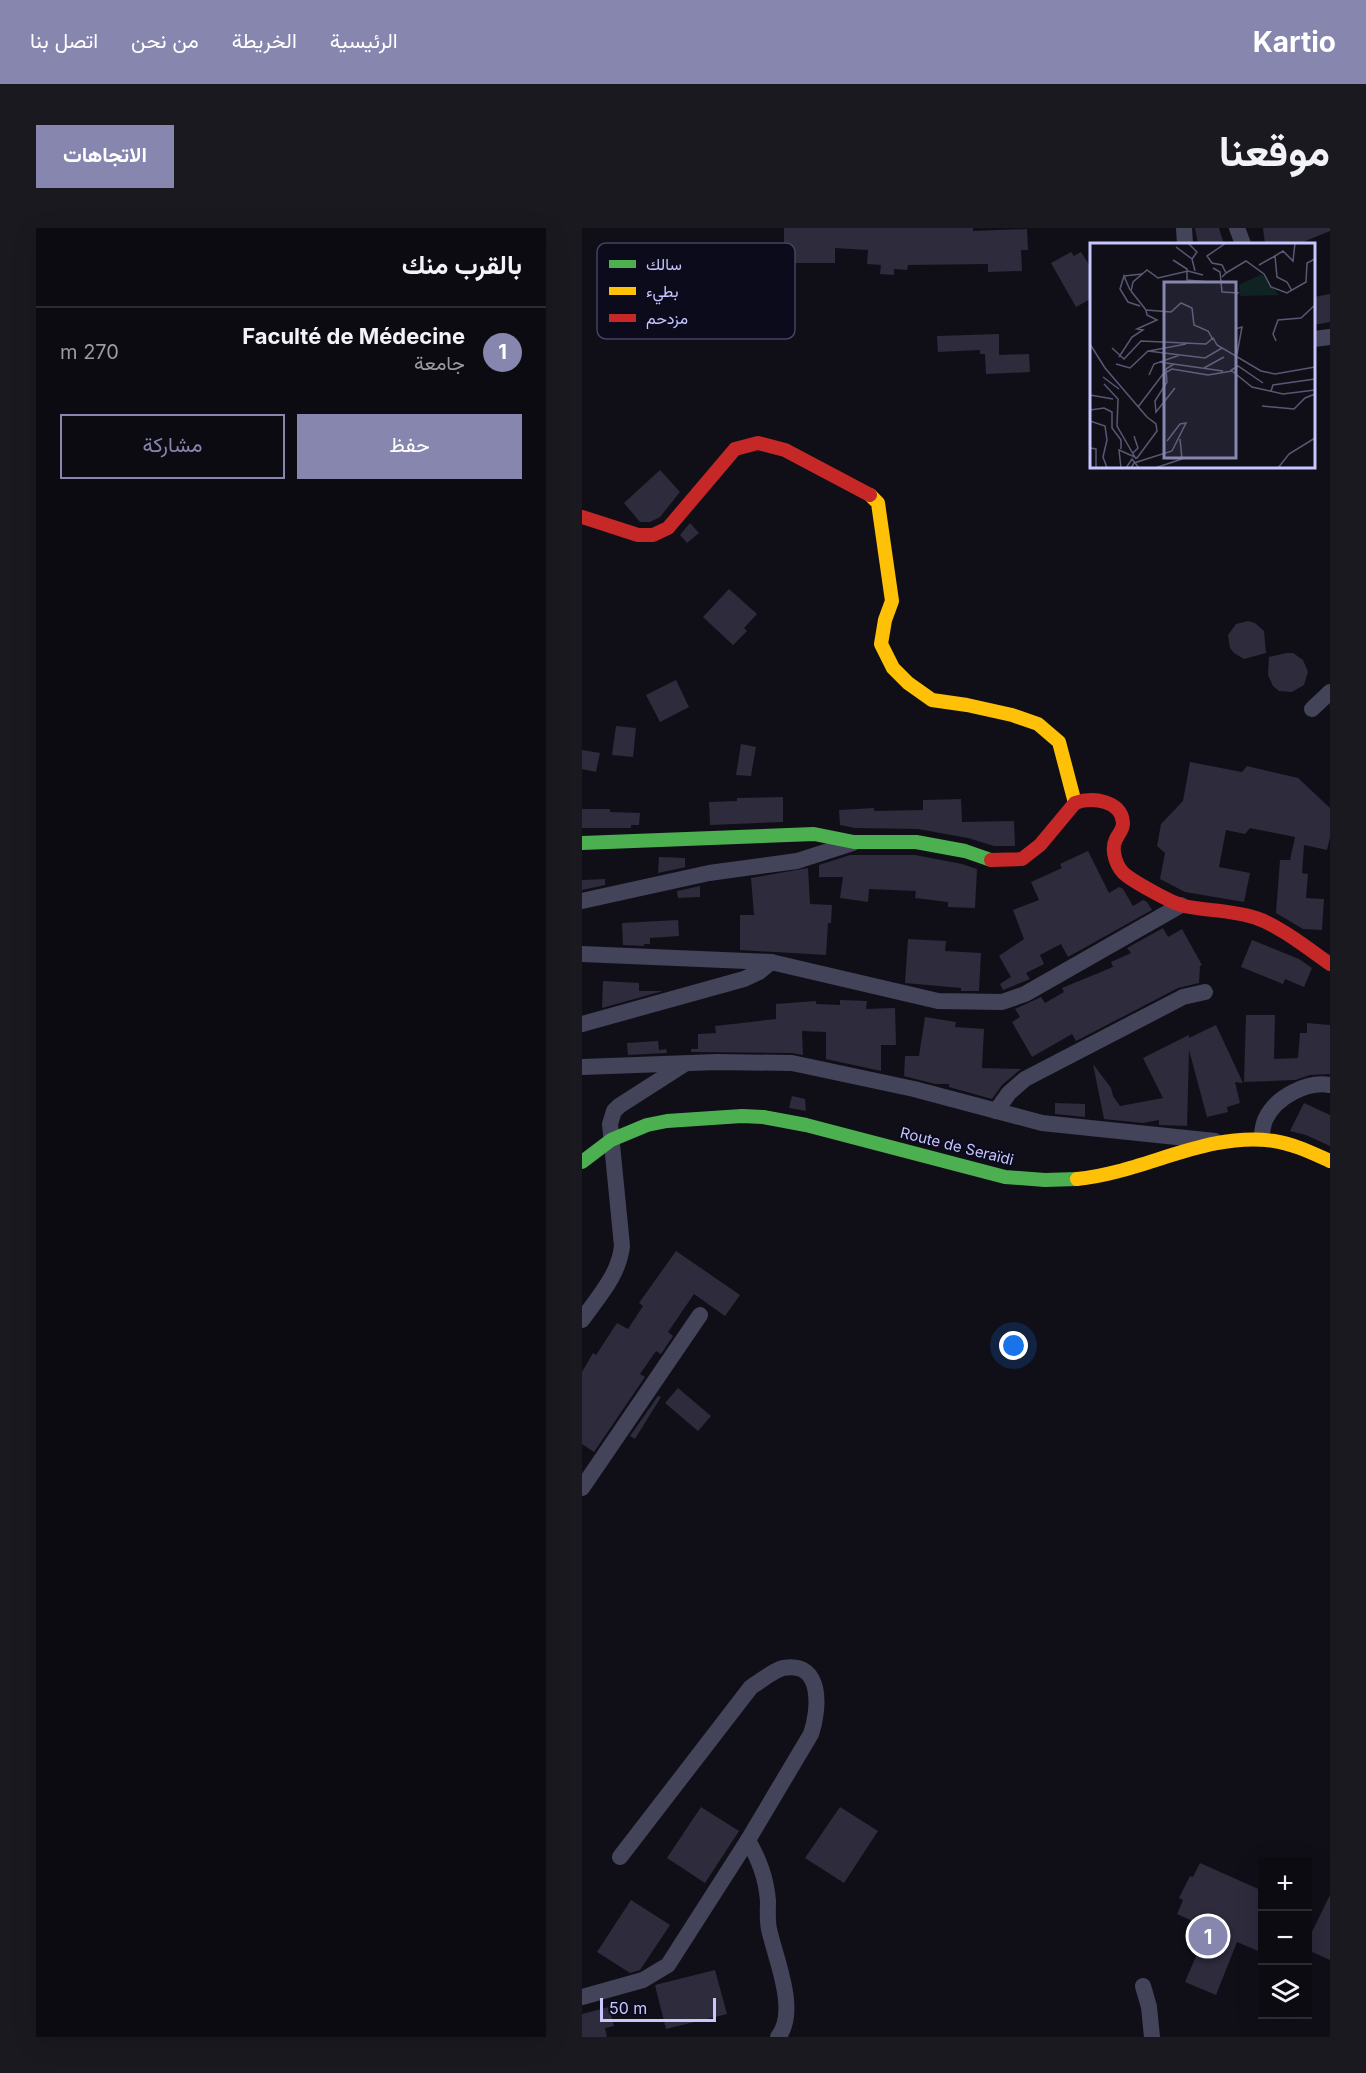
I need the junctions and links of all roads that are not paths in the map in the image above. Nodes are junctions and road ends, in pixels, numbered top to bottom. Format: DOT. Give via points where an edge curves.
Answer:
graph roads {
  1 [pos="1237,228"];
  2 [pos="1243,243"];
  3 [pos="1330,338"];
  4 [pos="1315,339"];
  5 [pos="582,517"];
  6 [pos="1330,692"];
  7 [pos="1312,709"];
  8 [pos="1075,803"];
  9 [pos="854,842"];
  10 [pos="582,843"];
  11 [pos="582,901"];
  12 [pos="1181,905"];
  13 [pos="582,954"];
  14 [pos="771,962"];
  15 [pos="1330,964"];
  16 [pos="1205,992"];
  17 [pos="582,1024"];
  18 [pos="684,1064"];
  19 [pos="582,1067"];
  20 [pos="1330,1085"];
  21 [pos="996,1111"];
  22 [pos="1261,1139"];
  23 [pos="611,1140"];
  24 [pos="1226,1142"];
  25 [pos="1330,1161"];
  26 [pos="582,1162"];
  27 [pos="700,1315"];
  28 [pos="582,1320"];
  29 [pos="582,1488"];
  30 [pos="748,1840"];
  31 [pos="620,1857"];
  32 [pos="1143,1986"];
  33 [pos="582,1997"];
  34 [pos="778,2037"];
  35 [pos="1152,2037"];
  1 -- 2 [label="street"];
  3 -- 4 [label="street"];
  5 -- 8 [label="street" via="638,535 653,535 668,528 735,449 758,443 785,450 869,494 878,503 888,567 892,601 881,644 893,668 933,700 1038,724 1059,741"];
  6 -- 7 [label="street"];
  8 -- 9 [label="street" via="1040,845 1022,859 992,860 916,842"];
  8 -- 12 [label="street" via="1093,801 1116,807 1122,829 1114,850 1122,872"];
  9 -- 10 [label="street" via="814,834"];
  9 -- 11 [label="street" via="797,861 709,873"];
  12 -- 14 [label="street" via="1026,994 1002,1002 938,1001"];
  12 -- 15 [label="street" via="1257,918"];
  13 -- 14 [label="street"];
  14 -- 17 [label="street" via="744,979"];
  16 -- 21 [label="street" via="1184,997 1025,1079"];
  18 -- 19 [label="street"];
  18 -- 21 [label="street" via="792,1063"];
  18 -- 23 [label="street" via="614,1111"];
  20 -- 22 [label="street" via="1322,1083 1299,1089 1278,1102 1266,1119"];
  21 -- 24 [label="street" via="1042,1123"];
  22 -- 24 [label="street, Route de Seraïdi"];
  22 -- 25 [label="street, Route de Seraïdi" via="1288,1143"];
  23 -- 24 [label="street, Route de Seraïdi" via="667,1121 763,1117 1005,1177 1057,1181 1111,1174"];
  23 -- 26 [label="street, Route de Seraïdi"];
  23 -- 28 [label="street" via="621,1256 615,1273"];
  27 -- 29 [label="street"];
  30 -- 31 [label="street" via="811,1734 816,1718 815,1686 808,1675 797,1669 779,1670 751,1687"];
  30 -- 33 [label="street" via="668,1965 643,1980"];
  30 -- 34 [label="street" via="765,1878 768,1926 786,1998 785,2023"];
  32 -- 35 [label="street"];
}
